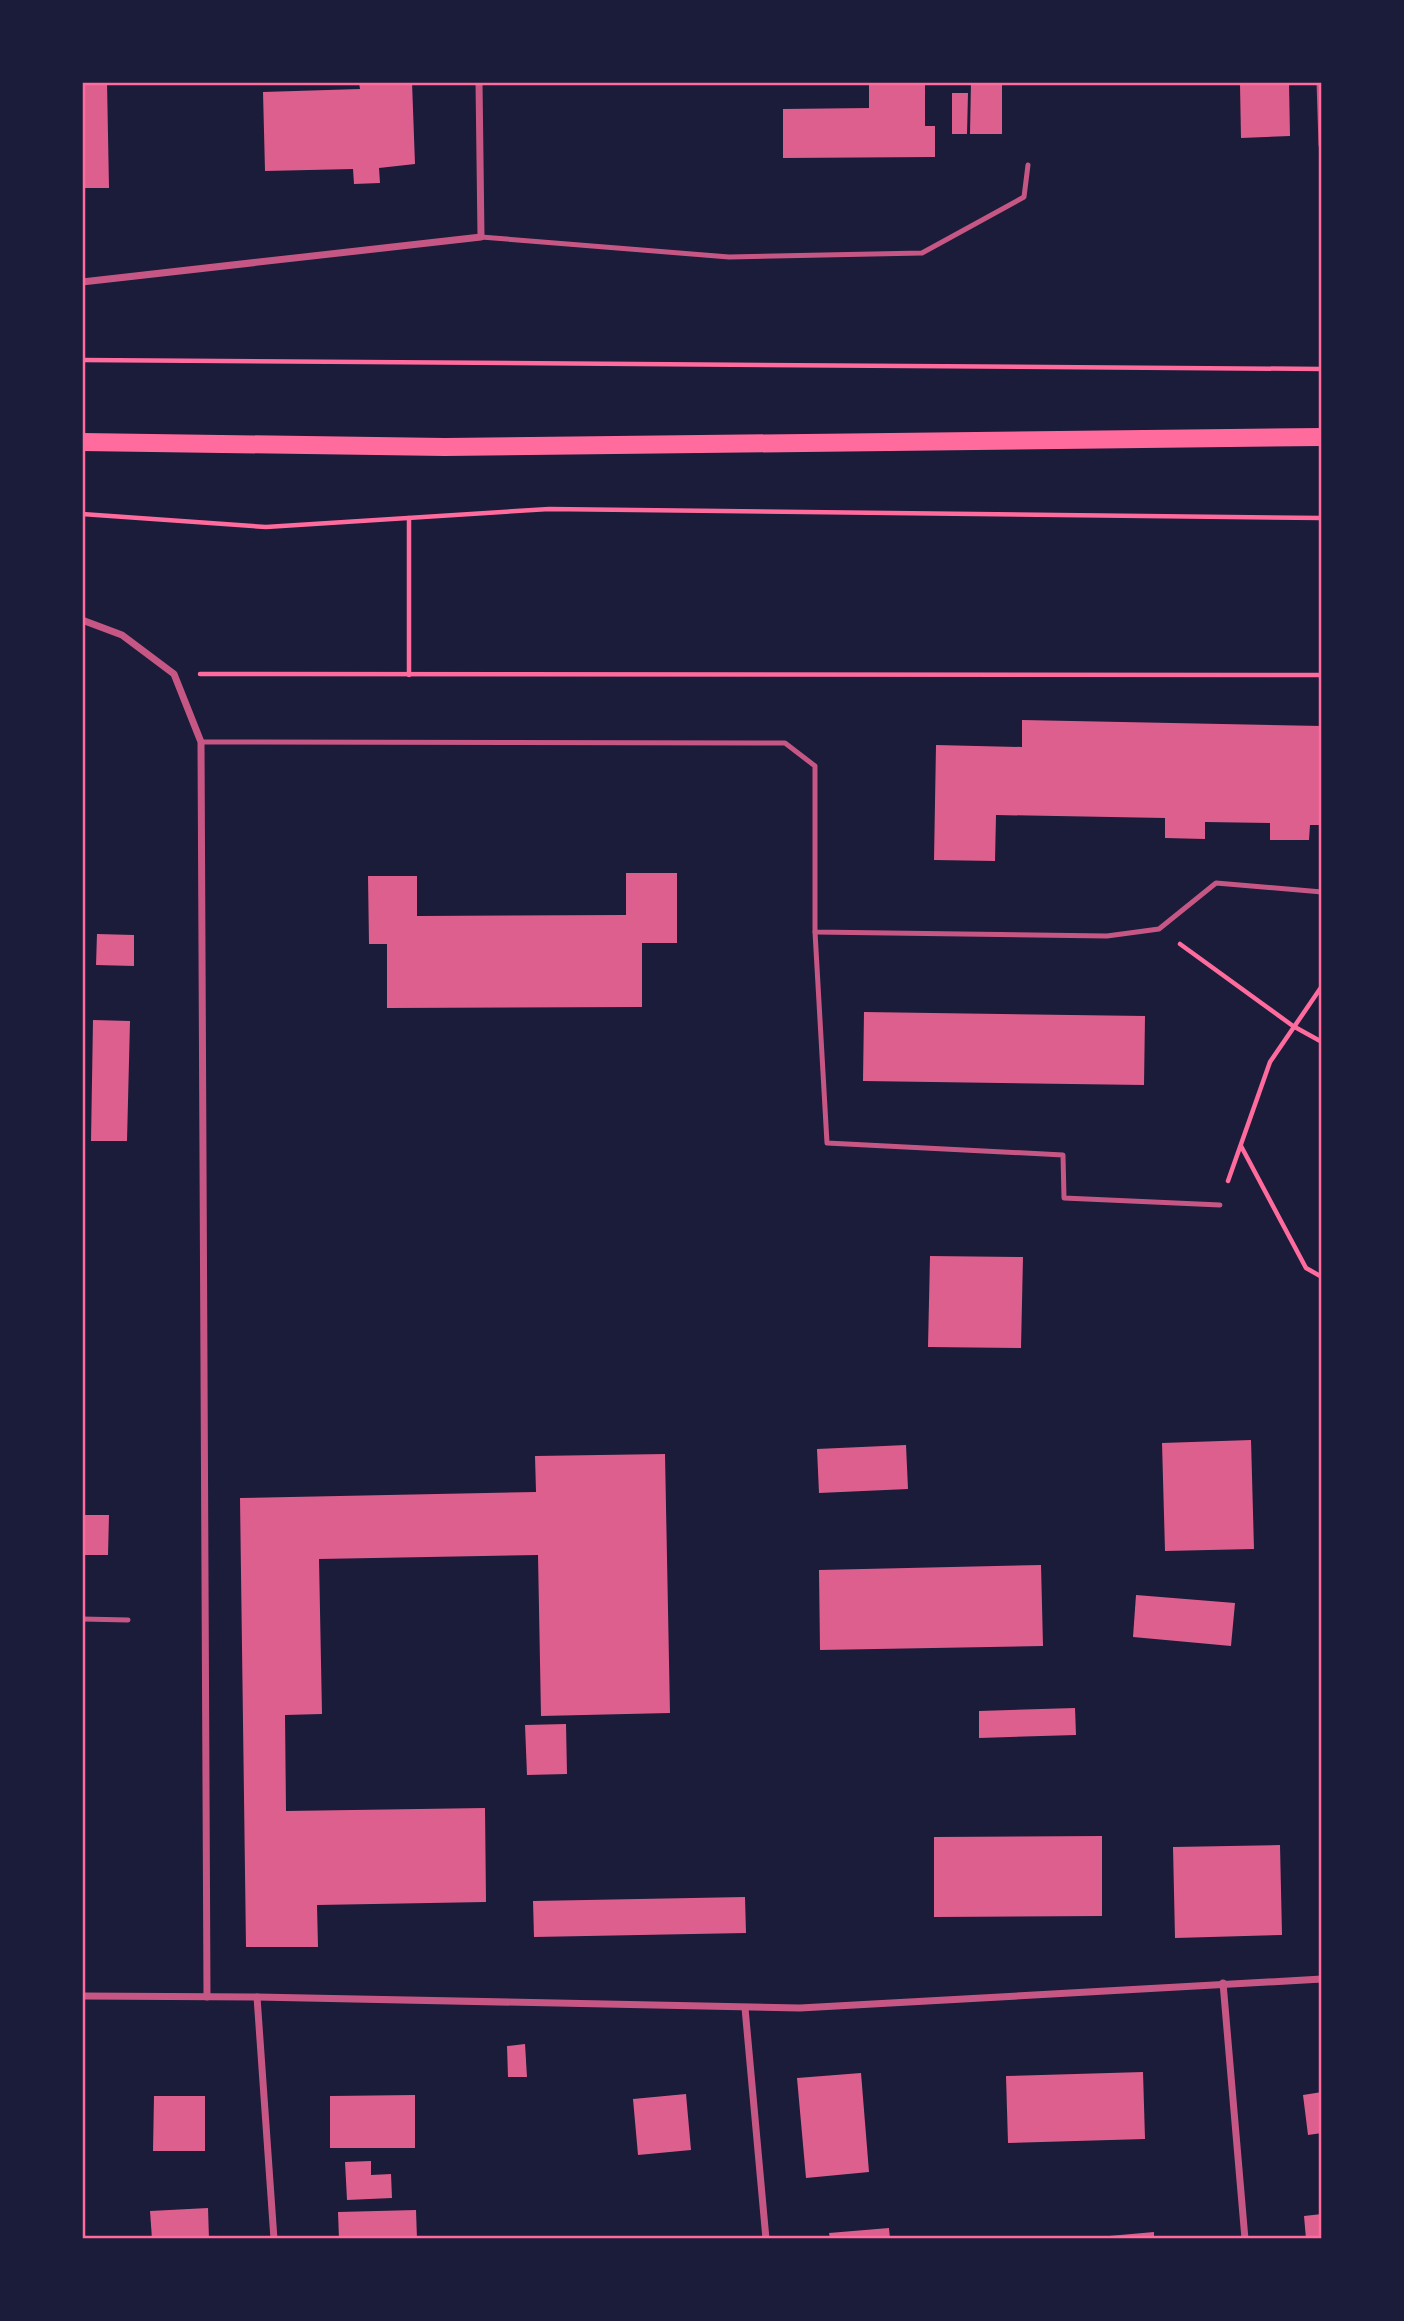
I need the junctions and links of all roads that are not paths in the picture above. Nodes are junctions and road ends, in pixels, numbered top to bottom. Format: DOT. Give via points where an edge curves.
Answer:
graph roads {
  1 [pos="479,82"];
  2 [pos="1320,82"];
  3 [pos="1322,145"];
  4 [pos="1028,165"];
  5 [pos="481,237"];
  6 [pos="82,282"];
  7 [pos="1322,437"];
  8 [pos="82,442"];
  9 [pos="82,620"];
  10 [pos="201,742"];
  11 [pos="1322,892"];
  12 [pos="815,932"];
  13 [pos="1220,1205"];
  14 [pos="82,1619"];
  15 [pos="128,1620"];
  16 [pos="1322,1979"];
  17 [pos="1223,1983"];
  18 [pos="82,1996"];
  19 [pos="207,1997"];
  20 [pos="257,1997"];
  21 [pos="746,2008"];
  22 [pos="274,2239"];
  23 [pos="766,2239"];
  24 [pos="1245,2239"];
  1 -- 5 [label="street"];
  2 -- 3 [label="street"];
  4 -- 5 [label="lane" via="1024,197 922,253 729,257"];
  5 -- 6 [label="street"];
  7 -- 8 [label="main road" via="445,447"];
  9 -- 10 [label="street" via="122,635 174,674"];
  10 -- 12 [label="lane" via="785,743 815,766"];
  10 -- 19 [label="street"];
  11 -- 12 [label="lane" via="1216,883 1159,929 1107,936"];
  12 -- 13 [label="lane" via="827,1143 1063,1155 1064,1198"];
  14 -- 15 [label="lane"];
  16 -- 17 [label="street"];
  17 -- 21 [label="street"];
  17 -- 24 [label="street"];
  18 -- 19 [label="street"];
  19 -- 20 [label="street"];
  20 -- 21 [label="street"];
  20 -- 22 [label="street"];
  21 -- 23 [label="street"];
}
